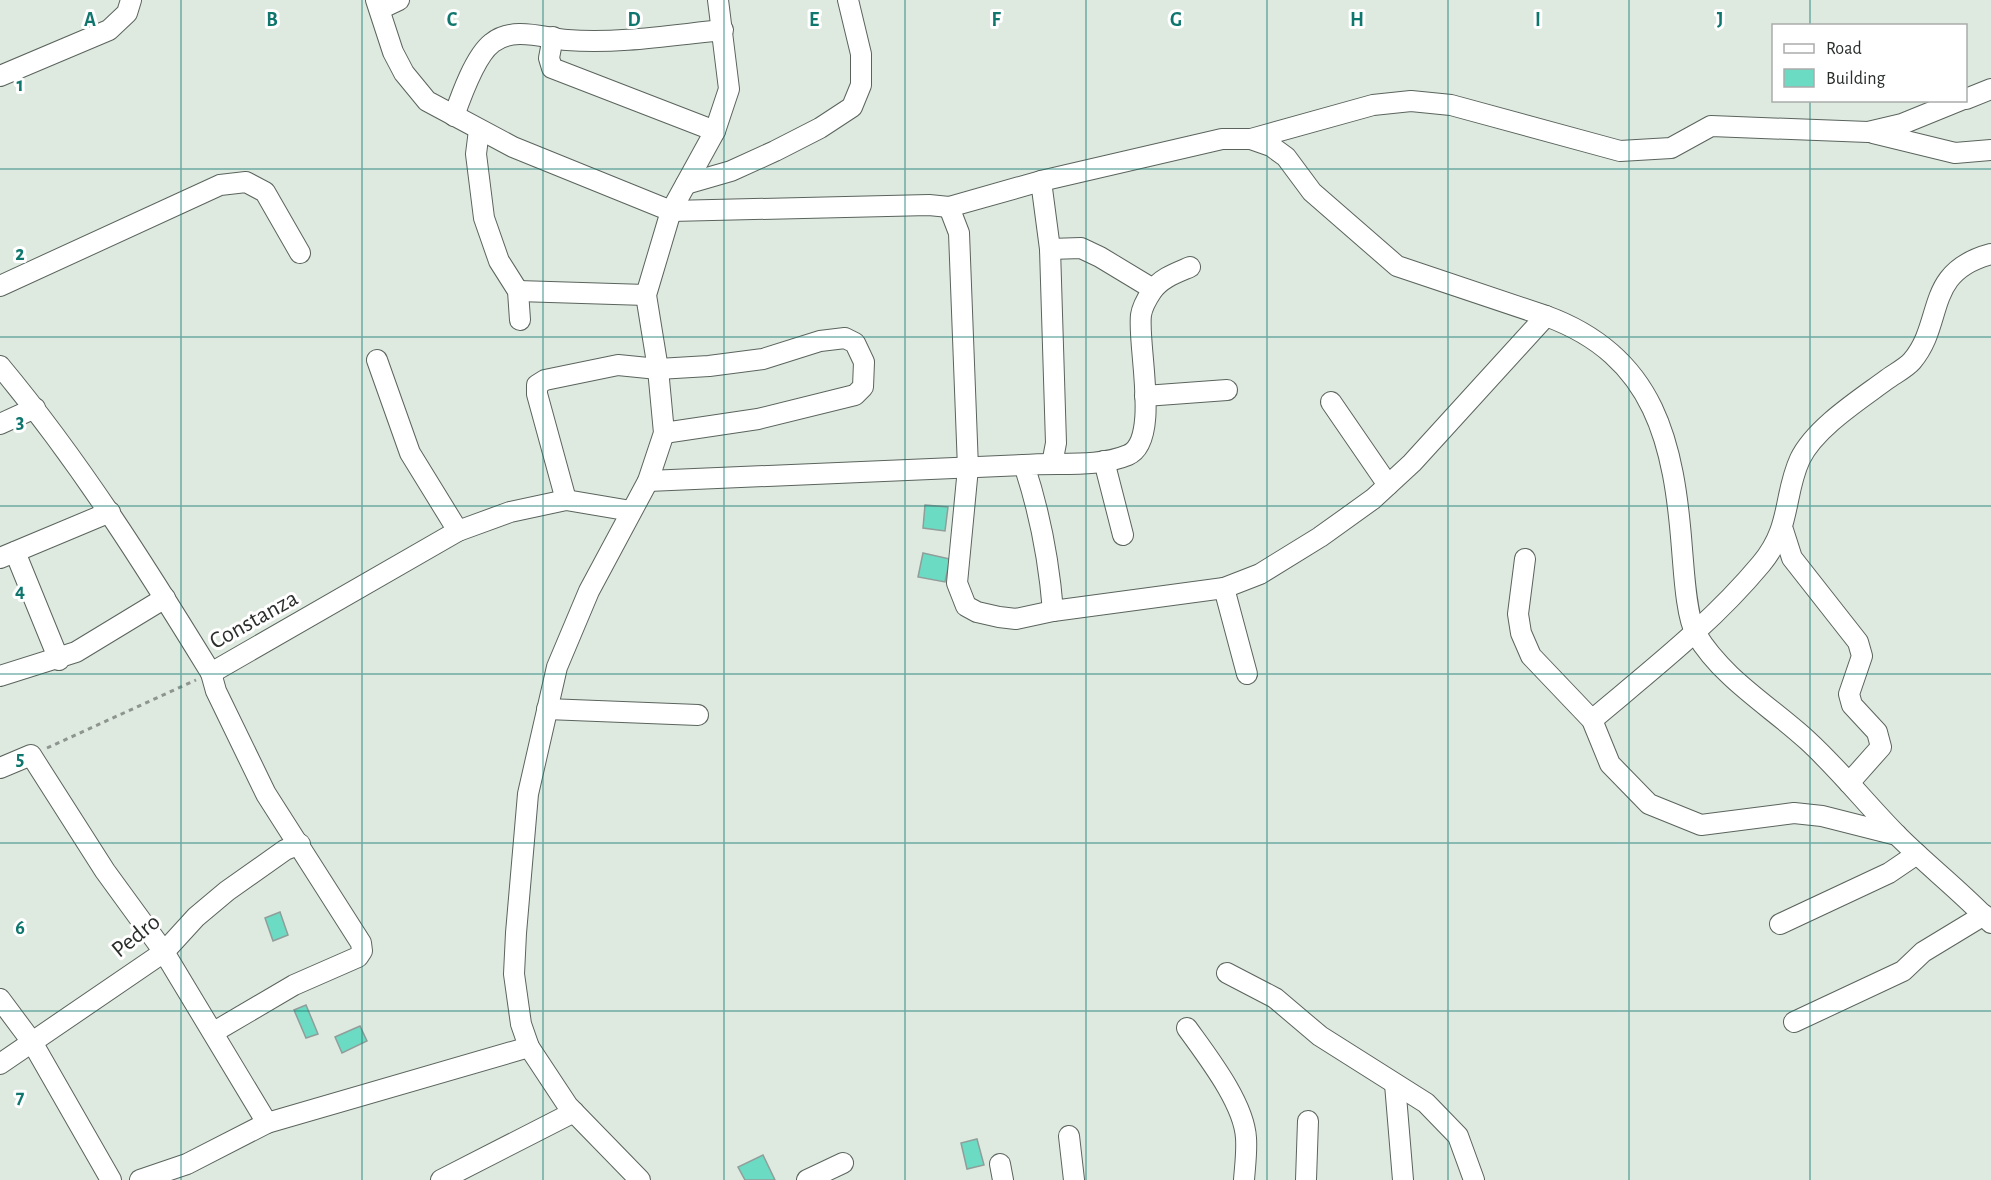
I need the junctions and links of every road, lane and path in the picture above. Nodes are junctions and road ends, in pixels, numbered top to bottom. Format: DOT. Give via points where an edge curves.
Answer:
graph roads {
  1 [pos="131,0"];
  2 [pos="399,0"];
  3 [pos="720,0"];
  4 [pos="848,0"];
  5 [pos="378,5"];
  6 [pos="723,30"];
  7 [pos="553,38"];
  8 [pos="0,76"];
  9 [pos="1991,89"];
  10 [pos="1967,98"];
  11 [pos="1956,102"];
  12 [pos="454,116"];
  13 [pos="479,130"];
  14 [pos="715,131"];
  15 [pos="1868,132"];
  16 [pos="1251,139"];
  17 [pos="1991,150"];
  18 [pos="1041,181"];
  19 [pos="686,184"];
  20 [pos="949,207"];
  21 [pos="671,211"];
  22 [pos="1050,249"];
  23 [pos="300,253"];
  24 [pos="1991,254"];
  25 [pos="1190,267"];
  26 [pos="0,286"];
  27 [pos="1153,289"];
  28 [pos="518,291"];
  29 [pos="646,295"];
  30 [pos="1546,316"];
  31 [pos="520,320"];
  32 [pos="377,360"];
  33 [pos="0,366"];
  34 [pos="658,369"];
  35 [pos="1227,390"];
  36 [pos="1146,396"];
  37 [pos="1332,402"];
  38 [pos="35,408"];
  39 [pos="0,424"];
  40 [pos="664,433"];
  41 [pos="1104,461"];
  42 [pos="1052,464"];
  43 [pos="1024,465"];
  44 [pos="968,468"];
  45 [pos="648,481"];
  46 [pos="1388,485"];
  47 [pos="566,500"];
  48 [pos="631,511"];
  49 [pos="110,512"];
  50 [pos="1783,530"];
  51 [pos="458,531"];
  52 [pos="1123,535"];
  53 [pos="7,555"];
  54 [pos="1525,559"];
  55 [pos="1224,588"];
  56 [pos="165,598"];
  57 [pos="1053,611"];
  58 [pos="1695,633"];
  59 [pos="59,660"];
  60 [pos="211,673"];
  61 [pos="1247,674"];
  62 [pos="0,676"];
  63 [pos="548,709"];
  64 [pos="698,715"];
  65 [pos="1592,720"];
  66 [pos="31,755"];
  67 [pos="2,764"];
  68 [pos="1849,783"];
  69 [pos="1897,835"];
  70 [pos="300,844"];
  71 [pos="1917,854"];
  72 [pos="1987,919"];
  73 [pos="1780,924"];
  74 [pos="164,952"];
  75 [pos="1227,973"];
  76 [pos="0,999"];
  77 [pos="1794,1022"];
  78 [pos="1187,1028"];
  79 [pos="214,1032"];
  80 [pos="32,1042"];
  81 [pos="529,1047"];
  82 [pos="0,1064"];
  83 [pos="1395,1084"];
  84 [pos="574,1112"];
  85 [pos="1308,1121"];
  86 [pos="267,1123"];
  87 [pos="1069,1136"];
  88 [pos="843,1163"];
  89 [pos="111,1180"];
  90 [pos="140,1180"];
  91 [pos="441,1180"];
  92 [pos="640,1180"];
  93 [pos="807,1180"];
  94 [pos="1074,1180"];
  95 [pos="1244,1180"];
  96 [pos="1306,1180"];
  97 [pos="1403,1180"];
  98 [pos="1474,1180"];
  1 -- 8 [label="street" via="127,13 109,30"];
  2 -- 5 [label="street"];
  3 -- 6 [label="street"];
  4 -- 19 [label="street" via="861,54 861,85 852,108 775,151 731,171"];
  5 -- 12 [label="street" via="404,73 427,100"];
  6 -- 7 [label="street" via="633,39"];
  6 -- 14 [label="street" via="729,89"];
  7 -- 12 [label="street" via="528,34 507,36 492,43 462,93"];
  7 -- 14 [label="street" via="549,62 557,70"];
  9 -- 10 [label="street"];
  11 -- 15 [label="street" via="1902,124"];
  12 -- 13 [label="street"];
  13 -- 21 [label="street"];
  13 -- 28 [label="street" via="476,154 484,218 499,261"];
  14 -- 19 [label="street"];
  15 -- 16 [label="street" via="1711,126 1671,148 1620,151 1451,105 1412,101 1373,105"];
  15 -- 17 [label="street" via="1955,153"];
  16 -- 18 [label="street" via="1222,139"];
  16 -- 30 [label="street" via="1286,157 1312,192 1396,266"];
  18 -- 20 [label="street"];
  18 -- 22 [label="street"];
  19 -- 21 [label="street"];
  20 -- 21 [label="street"];
  20 -- 44 [label="street" via="959,233"];
  21 -- 29 [label="street"];
  22 -- 27 [label="street" via="1081,248"];
  22 -- 42 [label="street" via="1056,443"];
  23 -- 26 [label="street" via="265,192 246,182 220,185"];
  24 -- 50 [label="street" via="1973,259 1951,278 1935,303 1926,335 1912,361 1814,438 1800,459"];
  25 -- 27 [label="street"];
  27 -- 36 [label="street" via="1141,313"];
  28 -- 29 [label="street"];
  28 -- 31 [label="street"];
  29 -- 34 [label="street"];
  30 -- 46 [label="street" via="1412,464"];
  30 -- 58 [label="street" via="1575,327 1612,353 1660,420 1670,452 1685,588"];
  32 -- 51 [label="street" via="410,453"];
  33 -- 38 [label="street, Constanza"];
  34 -- 40 [label="street"];
  34 -- 40 [label="street" via="763,359 820,341 844,338 855,343 864,362 863,387 855,395 758,419"];
  34 -- 47 [label="street" via="618,365 537,385"];
  35 -- 36 [label="street"];
  36 -- 41 [label="street" via="1143,439 1137,449"];
  37 -- 46 [label="street"];
  38 -- 39 [label="street"];
  38 -- 49 [label="street, Constanza"];
  40 -- 45 [label="street"];
  41 -- 42 [label="street"];
  41 -- 52 [label="street"];
  42 -- 43 [label="street"];
  43 -- 44 [label="street"];
  43 -- 57 [label="street" via="1037,505"];
  44 -- 45 [label="street"];
  44 -- 57 [label="street" via="957,583 966,606 977,612 1016,619"];
  45 -- 48 [label="street"];
  46 -- 55 [label="street" via="1320,537 1260,574"];
  47 -- 48 [label="street, Constanza"];
  47 -- 51 [label="street, Constanza" via="510,512"];
  48 -- 63 [label="street" via="588,591 557,667"];
  49 -- 53 [label="street"];
  49 -- 56 [label="street, Constanza"];
  50 -- 58 [label="street" via="1762,563"];
  50 -- 68 [label="street" via="1792,558 1858,642 1862,656 1849,694 1852,705 1877,732 1881,747"];
  51 -- 60 [label="street, Constanza"];
  53 -- 59 [label="street"];
  54 -- 65 [label="street" via="1518,614 1521,633 1531,656"];
  55 -- 57 [label="street"];
  55 -- 61 [label="street"];
  56 -- 59 [label="street"];
  56 -- 60 [label="street, Constanza"];
  58 -- 65 [label="street"];
  58 -- 68 [label="street" via="1726,672 1807,741"];
  59 -- 62 [label="street"];
  60 -- 66 [label="path"];
  60 -- 70 [label="street" via="266,794"];
  63 -- 64 [label="street"];
  63 -- 81 [label="street" via="528,794 516,933 514,974 521,1024"];
  65 -- 69 [label="street" via="1610,764 1648,804 1674,815 1701,825 1794,813"];
  66 -- 67 [label="street"];
  66 -- 74 [label="street" via="105,871"];
  68 -- 69 [label="street"];
  69 -- 71 [label="street"];
  70 -- 74 [label="street, Pedro" via="285,850 227,891"];
  70 -- 79 [label="street" via="361,943 362,951 358,957 294,985"];
  71 -- 72 [label="street"];
  71 -- 73 [label="street" via="1889,873"];
  72 -- 77 [label="street" via="1923,952 1903,971"];
  74 -- 79 [label="street"];
  74 -- 80 [label="street, Pedro"];
  75 -- 83 [label="street" via="1275,998 1320,1035"];
  76 -- 80 [label="street"];
  78 -- 95 [label="street" via="1233,1100 1246,1136"];
  79 -- 86 [label="street"];
  80 -- 82 [label="street, Pedro"];
  80 -- 89 [label="street"];
  81 -- 84 [label="street"];
  81 -- 86 [label="street"];
  83 -- 97 [label="street"];
  83 -- 98 [label="street" via="1426,1103 1458,1136"];
  84 -- 91 [label="street"];
  84 -- 92 [label="street"];
  85 -- 96 [label="street"];
  86 -- 90 [label="street" via="187,1164"];
  87 -- 94 [label="street"];
  88 -- 93 [label="street"];
}
